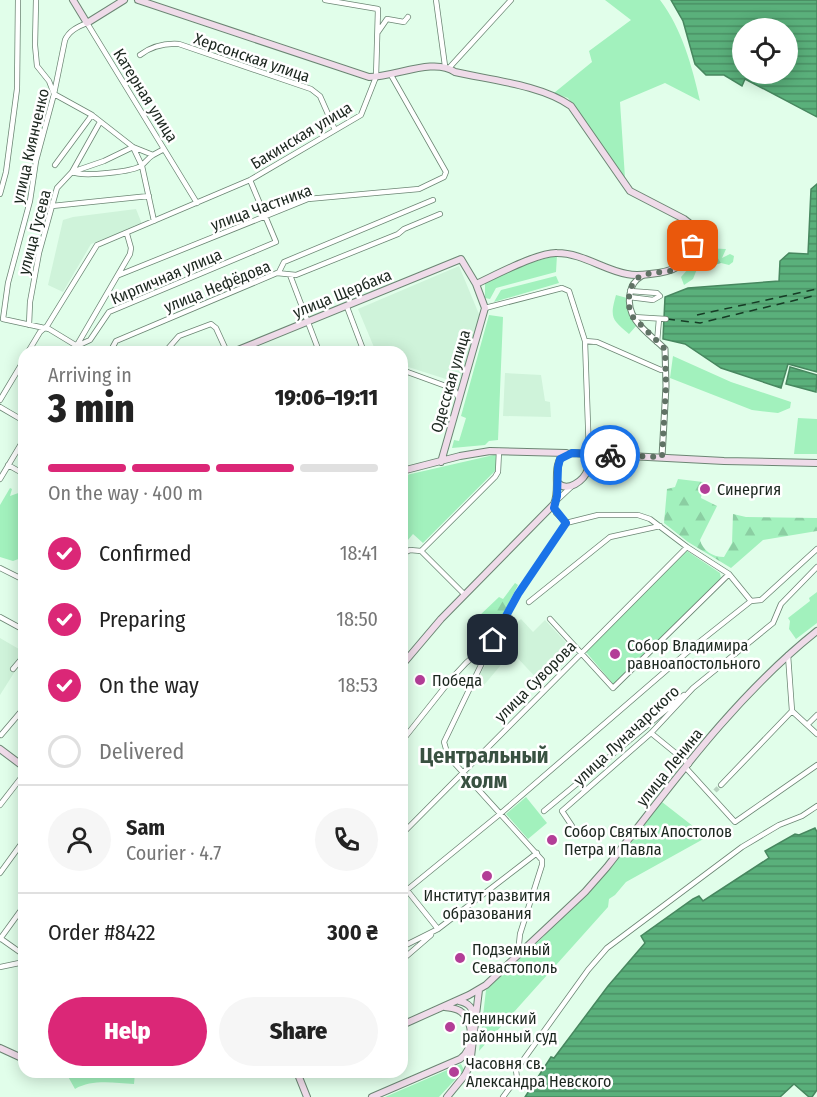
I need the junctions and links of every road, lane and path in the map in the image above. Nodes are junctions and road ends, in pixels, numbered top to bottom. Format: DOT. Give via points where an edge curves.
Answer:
graph roads {
  1 [pos="18,0"];
  2 [pos="36,0"];
  3 [pos="73,0"];
  4 [pos="124,0"];
  5 [pos="138,0"];
  6 [pos="325,0"];
  7 [pos="436,0"];
  8 [pos="511,0"];
  9 [pos="408,17"];
  10 [pos="87,23"];
  11 [pos="378,32"];
  12 [pos="140,55"];
  13 [pos="447,67"];
  14 [pos="391,75"];
  15 [pos="376,77"];
  16 [pos="54,94"];
  17 [pos="92,115"];
  18 [pos="100,122"];
  19 [pos="335,130"];
  20 [pos="133,147"];
  21 [pos="164,149"];
  22 [pos="153,155"];
  23 [pos="55,165"];
  24 [pos="142,166"];
  25 [pos="72,172"];
  26 [pos="250,180"];
  27 [pos="0,194"];
  28 [pos="149,196"];
  29 [pos="433,200"];
  30 [pos="197,203"];
  31 [pos="52,206"];
  32 [pos="440,214"];
  33 [pos="266,216"];
  34 [pos="154,220"];
  35 [pos="127,234"];
  36 [pos="279,272"];
  37 [pos="119,274"];
  38 [pos="627,274"];
  39 [pos="290,275"];
  40 [pos="643,275"];
  41 [pos="476,284"];
  42 [pos="630,292"];
  43 [pos="347,307"];
  44 [pos="485,308"];
  45 [pos="633,317"];
  46 [pos="1,318"];
  47 [pos="666,319"];
  48 [pos="659,320"];
  49 [pos="309,321"];
  50 [pos="29,325"];
  51 [pos="44,329"];
  52 [pos="585,341"];
  53 [pos="657,342"];
  54 [pos="32,346"];
  55 [pos="77,346"];
  56 [pos="113,346"];
  57 [pos="170,346"];
  58 [pos="224,346"];
  59 [pos="248,346"];
  60 [pos="317,346"];
  61 [pos="362,346"];
  62 [pos="666,369"];
  63 [pos="18,370"];
  64 [pos="408,372"];
  65 [pos="459,399"];
  66 [pos="0,400"];
  67 [pos="0,407"];
  68 [pos="18,418"];
  69 [pos="18,449"];
  70 [pos="499,450"];
  71 [pos="542,452"];
  72 [pos="572,453"];
  73 [pos="589,454"];
  74 [pos="662,457"];
  75 [pos="441,462"];
  76 [pos="817,462"];
  77 [pos="8,465"];
  78 [pos="558,465"];
  79 [pos="408,470"];
  80 [pos="18,471"];
  81 [pos="0,480"];
  82 [pos="558,483"];
  83 [pos="571,486"];
  84 [pos="555,503"];
  85 [pos="566,523"];
  86 [pos="660,526"];
  87 [pos="687,547"];
  88 [pos="817,549"];
  89 [pos="408,551"];
  90 [pos="421,551"];
  91 [pos="817,567"];
  92 [pos="0,568"];
  93 [pos="729,574"];
  94 [pos="18,577"];
  95 [pos="465,595"];
  96 [pos="529,602"];
  97 [pos="751,602"];
  98 [pos="0,617"];
  99 [pos="550,619"];
  100 [pos="18,627"];
  101 [pos="817,631"];
  102 [pos="493,640"];
  103 [pos="581,652"];
  104 [pos="788,656"];
  105 [pos="408,658"];
  106 [pos="18,663"];
  107 [pos="13,669"];
  108 [pos="693,688"];
  109 [pos="622,699"];
  110 [pos="627,705"];
  111 [pos="792,711"];
  112 [pos="817,714"];
  113 [pos="18,715"];
  114 [pos="807,724"];
  115 [pos="651,733"];
  116 [pos="408,734"];
  117 [pos="817,734"];
  118 [pos="2,735"];
  119 [pos="0,749"];
  120 [pos="18,762"];
  121 [pos="817,765"];
  122 [pos="687,766"];
  123 [pos="589,772"];
  124 [pos="462,773"];
  125 [pos="597,781"];
  126 [pos="18,782"];
  127 [pos="721,785"];
  128 [pos="0,805"];
  129 [pos="817,806"];
  130 [pos="544,811"];
  131 [pos="500,814"];
  132 [pos="572,826"];
  133 [pos="408,828"];
  134 [pos="18,848"];
  135 [pos="537,854"];
  136 [pos="0,873"];
  137 [pos="408,890"];
  138 [pos="18,914"];
  139 [pos="438,929"];
  140 [pos="0,939"];
  141 [pos="408,944"];
  142 [pos="18,951"];
  143 [pos="408,955"];
  144 [pos="517,957"];
  145 [pos="18,963"];
  146 [pos="0,967"];
  147 [pos="480,990"];
  148 [pos="458,1001"];
  149 [pos="444,1007"];
  150 [pos="408,1022"];
  151 [pos="474,1028"];
  152 [pos="2,1049"];
  153 [pos="18,1056"];
  154 [pos="299,1078"];
  155 [pos="307,1097"];
  156 [pos="372,1097"];
  157 [pos="447,1097"];
  158 [pos="503,1097"];
  1 -- 27 [label="street" via="17,89"];
  2 -- 16 [label="street" via="38,66"];
  3 -- 10 [label="main road, Катерная улица"];
  4 -- 10 [label="main road"];
  5 -- 15 [label="main road"];
  6 -- 11 [label="street, Бакинская улица" via="378,9"];
  7 -- 13 [label="street"];
  8 -- 13 [label="street"];
  9 -- 11 [label="street" via="404,22 387,20"];
  10 -- 16 [label="street, улица Киянченко" via="64,40"];
  10 -- 21 [label="street, Катерная улица"];
  11 -- 15 [label="street, Бакинская улица"];
  12 -- 19 [label="street, Херсонская улица" via="154,46 179,45 311,89 320,96"];
  13 -- 14 [label="main road" via="438,65"];
  13 -- 40 [label="main road" via="561,99 571,106 630,191 690,223 695,238 682,266"];
  14 -- 15 [label="main road"];
  14 -- 33 [label="street, улица Частника" via="446,172 444,177 419,189 308,199"];
  15 -- 19 [label="street, Бакинская улица" via="361,115"];
  16 -- 17 [label="street"];
  16 -- 46 [label="street, улица Киянченко"];
  17 -- 18 [label="street"];
  17 -- 23 [label="street"];
  18 -- 20 [label="street"];
  18 -- 25 [label="street, улица Гусева"];
  19 -- 26 [label="street, Бакинская улица"];
  20 -- 22 [label="street"];
  20 -- 24 [label="street"];
  20 -- 25 [label="street"];
  21 -- 22 [label="street"];
  21 -- 30 [label="street, Катерная улица"];
  22 -- 24 [label="street"];
  24 -- 25 [label="street" via="102,174"];
  24 -- 28 [label="street"];
  25 -- 31 [label="street, улица Гусева" via="57,188"];
  26 -- 30 [label="street, Бакинская улица"];
  26 -- 33 [label="street"];
  28 -- 31 [label="street"];
  28 -- 34 [label="street"];
  29 -- 36 [label="street" via="284,262"];
  30 -- 34 [label="street, Бакинская улица"];
  31 -- 50 [label="street, улица Гусева" via="39,253"];
  32 -- 39 [label="street, улица Нефёдова"];
  33 -- 37 [label="street, улица Частника"];
  33 -- 55 [label="street, Кирпичная улица" via="276,242 109,312 90,340"];
  34 -- 35 [label="street, Бакинская улица"];
  35 -- 37 [label="street" via="130,254"];
  35 -- 51 [label="street, Бакинская улица" via="94,247"];
  36 -- 39 [label="street, улица Нефёдова"];
  36 -- 56 [label="street, улица Нефёдова" via="116,341"];
  37 -- 55 [label="street"];
  38 -- 40 [label="main road"];
  38 -- 41 [label="main road" via="555,252"];
  38 -- 42 [label="street"];
  39 -- 49 [label="street"];
  40 -- 42 [label="street"];
  41 -- 43 [label="main road, улица Щербака" via="461,259"];
  41 -- 44 [label="main road"];
  42 -- 42 [label="street" via="653,300 660,296 657,293"];
  42 -- 45 [label="street" via="629,310"];
  43 -- 49 [label="main road, улица Щербака"];
  43 -- 61 [label="street"];
  44 -- 52 [label="street" via="566,289"];
  44 -- 65 [label="main road, Одесская улица"];
  45 -- 48 [label="street"];
  45 -- 53 [label="street"];
  46 -- 50 [label="street"];
  47 -- 48 [label="street"];
  48 -- 53 [label="street"];
  49 -- 59 [label="main road, улица Щербака"];
  49 -- 60 [label="street"];
  50 -- 51 [label="street"];
  51 -- 54 [label="street, Бакинская улица"];
  51 -- 55 [label="street"];
  52 -- 62 [label="street"];
  52 -- 73 [label="street"];
  53 -- 62 [label="street" via="665,349"];
  57 -- 58 [label="street" via="185,333 208,324 213,325"];
  62 -- 74 [label="street"];
  63 -- 66 [label="street"];
  64 -- 65 [label="street" via="454,389"];
  65 -- 75 [label="main road, Одесская улица"];
  67 -- 68 [label="street"];
  69 -- 77 [label="street"];
  70 -- 71 [label="main road"];
  70 -- 75 [label="main road"];
  70 -- 90 [label="street" via="495,477"];
  71 -- 72 [label="main road"];
  71 -- 78 [label="main road"];
  72 -- 73 [label="main road"];
  72 -- 78 [label="main road" via="562,456"];
  73 -- 74 [label="main road"];
  73 -- 83 [label="main road" via="589,469"];
  74 -- 76 [label="main road"];
  75 -- 79 [label="main road"];
  77 -- 80 [label="street"];
  77 -- 81 [label="street"];
  78 -- 82 [label="main road"];
  82 -- 83 [label="main road"];
  82 -- 84 [label="main road"];
  83 -- 84 [label="street"];
  84 -- 85 [label="street" via="556,513"];
  84 -- 95 [label="main road"];
  85 -- 86 [label="street" via="598,515 632,514"];
  85 -- 102 [label="street" via="518,594"];
  86 -- 87 [label="street"];
  86 -- 96 [label="street" via="610,537"];
  87 -- 93 [label="street"];
  87 -- 103 [label="street, улица Суворова"];
  88 -- 97 [label="street" via="761,600"];
  89 -- 90 [label="street"];
  90 -- 95 [label="street"];
  91 -- 108 [label="street, улица Луначарского" via="781,604 773,623"];
  92 -- 94 [label="street"];
  93 -- 97 [label="street"];
  93 -- 103 [label="street" via="613,688"];
  95 -- 105 [label="main road"];
  97 -- 110 [label="street"];
  98 -- 100 [label="street"];
  99 -- 103 [label="street"];
  101 -- 104 [label="main road, улица Ленина"];
  102 -- 116 [label="street" via="459,670"];
  102 -- 124 [label="street" via="444,742 448,756"];
  103 -- 124 [label="street, улица Суворова"];
  104 -- 111 [label="street"];
  104 -- 122 [label="main road, улица Ленина" via="731,712"];
  106 -- 107 [label="street"];
  108 -- 115 [label="street, улица Луначарского"];
  108 -- 123 [label="street, улица Луначарского"];
  109 -- 110 [label="street"];
  110 -- 131 [label="street"];
  111 -- 114 [label="street"];
  111 -- 127 [label="street"];
  112 -- 114 [label="street"];
  113 -- 118 [label="street"];
  114 -- 117 [label="street"];
  115 -- 122 [label="street"];
  115 -- 125 [label="street, улица Луначарского"];
  119 -- 120 [label="main road"];
  121 -- 122 [label="street" via="735,822"];
  122 -- 144 [label="main road, улица Ленина" via="585,892"];
  123 -- 125 [label="street"];
  123 -- 130 [label="street, улица Луначарского"];
  124 -- 131 [label="street"];
  124 -- 133 [label="street, улица Суворова"];
  125 -- 132 [label="street, улица Луначарского" via="562,811"];
  126 -- 128 [label="street"];
  129 -- 158 [label="street" via="742,847 607,948 516,1070 517,1078"];
  131 -- 135 [label="street"];
  131 -- 137 [label="street"];
  134 -- 136 [label="street"];
  135 -- 139 [label="street"];
  135 -- 144 [label="street" via="543,863 520,934"];
  137 -- 139 [label="street"];
  138 -- 140 [label="street"];
  139 -- 141 [label="street"];
  139 -- 143 [label="street"];
  140 -- 142 [label="street"];
  144 -- 147 [label="main road, улица Ленина"];
  145 -- 146 [label="street"];
  147 -- 148 [label="main road, улица Ленина"];
  147 -- 151 [label="main road"];
  148 -- 149 [label="main road, улица Ленина"];
  148 -- 151 [label="main road" via="470,1006"];
  149 -- 150 [label="main road, улица Ленина"];
  149 -- 156 [label="main road" via="462,1013 469,1025 468,1051 460,1059"];
  151 -- 157 [label="main road" via="470,1065"];
  152 -- 153 [label="main road"];
  154 -- 155 [label="main road"];
}
